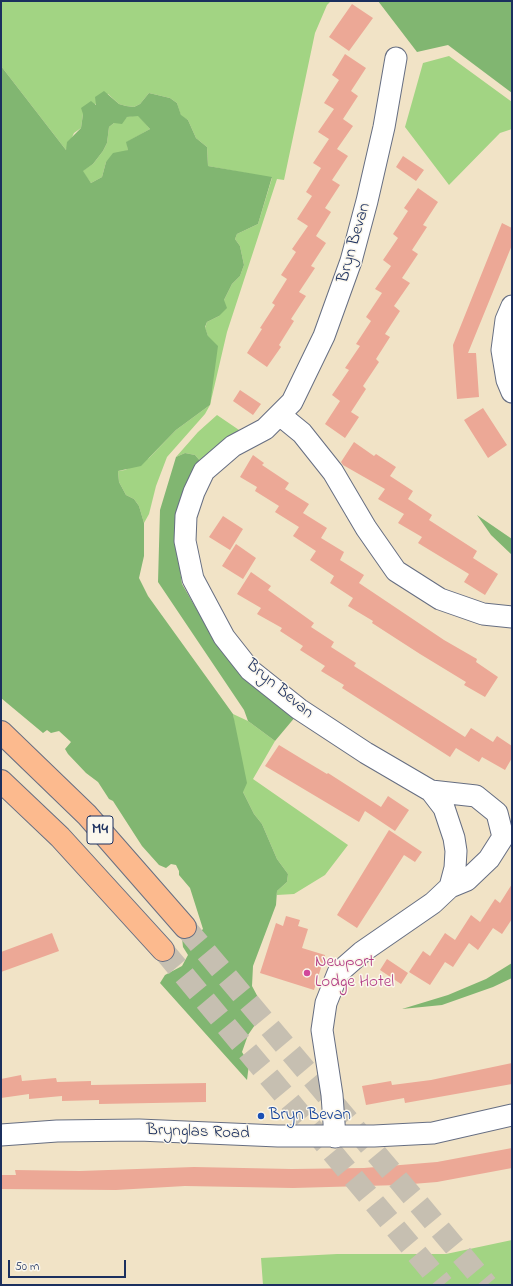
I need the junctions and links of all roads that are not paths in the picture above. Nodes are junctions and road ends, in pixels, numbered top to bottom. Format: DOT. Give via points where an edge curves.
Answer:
graph roads {
  1 [pos="396,58"];
  2 [pos="512,306"];
  3 [pos="512,392"];
  4 [pos="280,415"];
  5 [pos="512,617"];
  6 [pos="3,735"];
  7 [pos="1,781"];
  8 [pos="431,791"];
  9 [pos="450,887"];
  10 [pos="185,927"];
  11 [pos="163,950"];
  12 [pos="512,1115"];
  13 [pos="1,1135"];
  14 [pos="335,1137"];
  1 -- 4 [label="street, Bryn Bevan" via="382,135 351,261 321,343 294,397"];
  2 -- 3 [label="street" via="506,320 502,350 507,380"];
  4 -- 5 [label="street" via="302,433 333,472 396,572 440,599 483,614"];
  4 -- 8 [label="street, Bryn Bevan" via="265,429 232,446 204,470 186,516 185,541 193,579 224,637 250,670 299,709 366,753"];
  6 -- 10 [label="highway, M4" via="87,815"];
  7 -- 11 [label="highway, M4" via="60,838"];
  8 -- 9 [label="street, Bryn Bevan" via="444,808 454,838 455,868"];
  8 -- 9 [label="street, Bryn Bevan" via="476,796 497,813 503,836 489,858 468,880"];
  9 -- 14 [label="street, Bryn Bevan" via="433,903 362,952 338,973 326,1003 322,1030 332,1095"];
  12 -- 14 [label="street, Brynglas Road" via="433,1133"];
  13 -- 14 [label="street, Brynglas Road" via="139,1130"];
}
